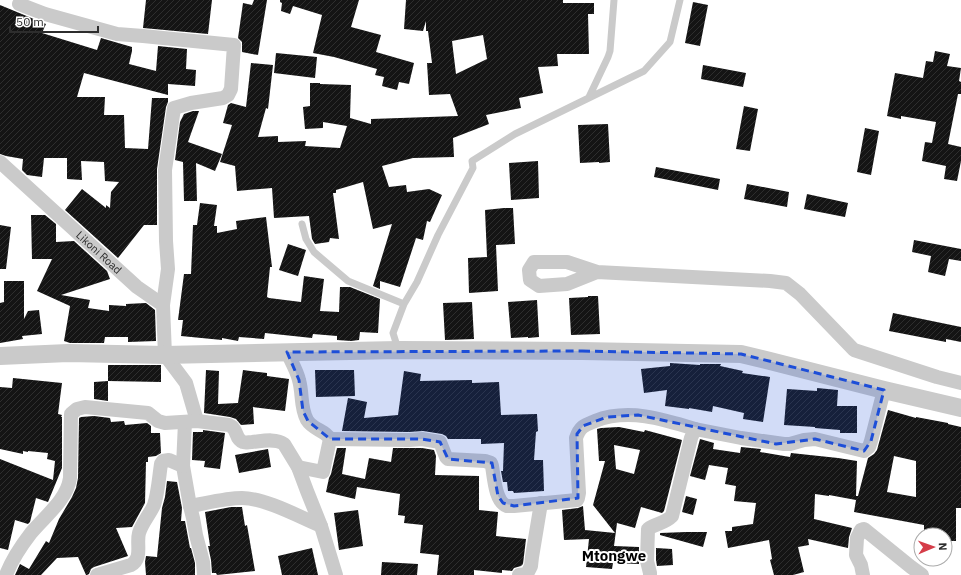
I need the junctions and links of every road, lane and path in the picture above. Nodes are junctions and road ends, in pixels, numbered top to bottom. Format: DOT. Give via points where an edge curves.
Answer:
graph roads {
  1 [pos="614,0"];
  2 [pos="680,0"];
  3 [pos="19,4"];
  4 [pos="589,97"];
  5 [pos="0,162"];
  6 [pos="302,224"];
  7 [pos="597,272"];
  8 [pos="404,304"];
  9 [pos="164,305"];
  10 [pos="398,350"];
  11 [pos="287,352"];
  12 [pos="165,355"];
  13 [pos="0,356"];
  14 [pos="961,383"];
  15 [pos="884,390"];
  16 [pos="961,408"];
  17 [pos="191,422"];
  18 [pos="695,429"];
  19 [pos="330,440"];
  20 [pos="183,466"];
  21 [pos="298,467"];
  22 [pos="541,503"];
  23 [pos="190,506"];
  24 [pos="321,526"];
  25 [pos="6,575"];
  26 [pos="97,575"];
  27 [pos="204,575"];
  28 [pos="336,575"];
  29 [pos="519,575"];
  30 [pos="650,575"];
  31 [pos="863,575"];
  32 [pos="922,575"];
  1 -- 4 [label="lane" via="610,51"];
  2 -- 4 [label="lane" via="670,42 644,71"];
  3 -- 9 [label="street" via="117,34 234,46 231,89 228,95 174,108 165,170 168,269"];
  4 -- 8 [label="lane" via="515,134 472,161 473,168"];
  5 -- 9 [label="street, Likoni Road" via="137,287"];
  6 -- 8 [label="lane" via="306,239 314,252 348,281"];
  7 -- 14 [label="street" via="786,283 854,350"];
  8 -- 10 [label="lane" via="393,333"];
  9 -- 12 [label="street"];
  10 -- 11 [label="street"];
  10 -- 15 [label="street" via="741,354"];
  11 -- 12 [label="street"];
  11 -- 19 [label="street" via="299,380 303,411 313,427"];
  12 -- 13 [label="street" via="68,353"];
  12 -- 17 [label="street" via="186,383"];
  15 -- 16 [label="street"];
  15 -- 18 [label="street" via="871,441 864,451 815,439 784,444"];
  17 -- 20 [label="street"];
  17 -- 21 [label="street" via="229,425 244,442 281,442"];
  17 -- 25 [label="street" via="161,422 148,413 85,407 74,410 71,414 69,484 58,504 32,532 15,556"];
  18 -- 22 [label="street" via="632,415 607,417 583,426 576,438 579,493 577,500"];
  18 -- 30 [label="street" via="672,516 648,529 646,561"];
  19 -- 21 [label="street" via="323,472"];
  19 -- 22 [label="street" via="422,439 440,442 448,459 491,463 498,496 507,506"];
  20 -- 23 [label="street"];
  20 -- 26 [label="street" via="169,460 161,464 155,502 140,532 136,562"];
  21 -- 24 [label="street"];
  22 -- 29 [label="street" via="531,566 526,574"];
  23 -- 24 [label="street" via="248,498"];
  23 -- 27 [label="street"];
  24 -- 28 [label="street"];
  31 -- 32 [label="street" via="856,555 857,538 864,529"];
}
